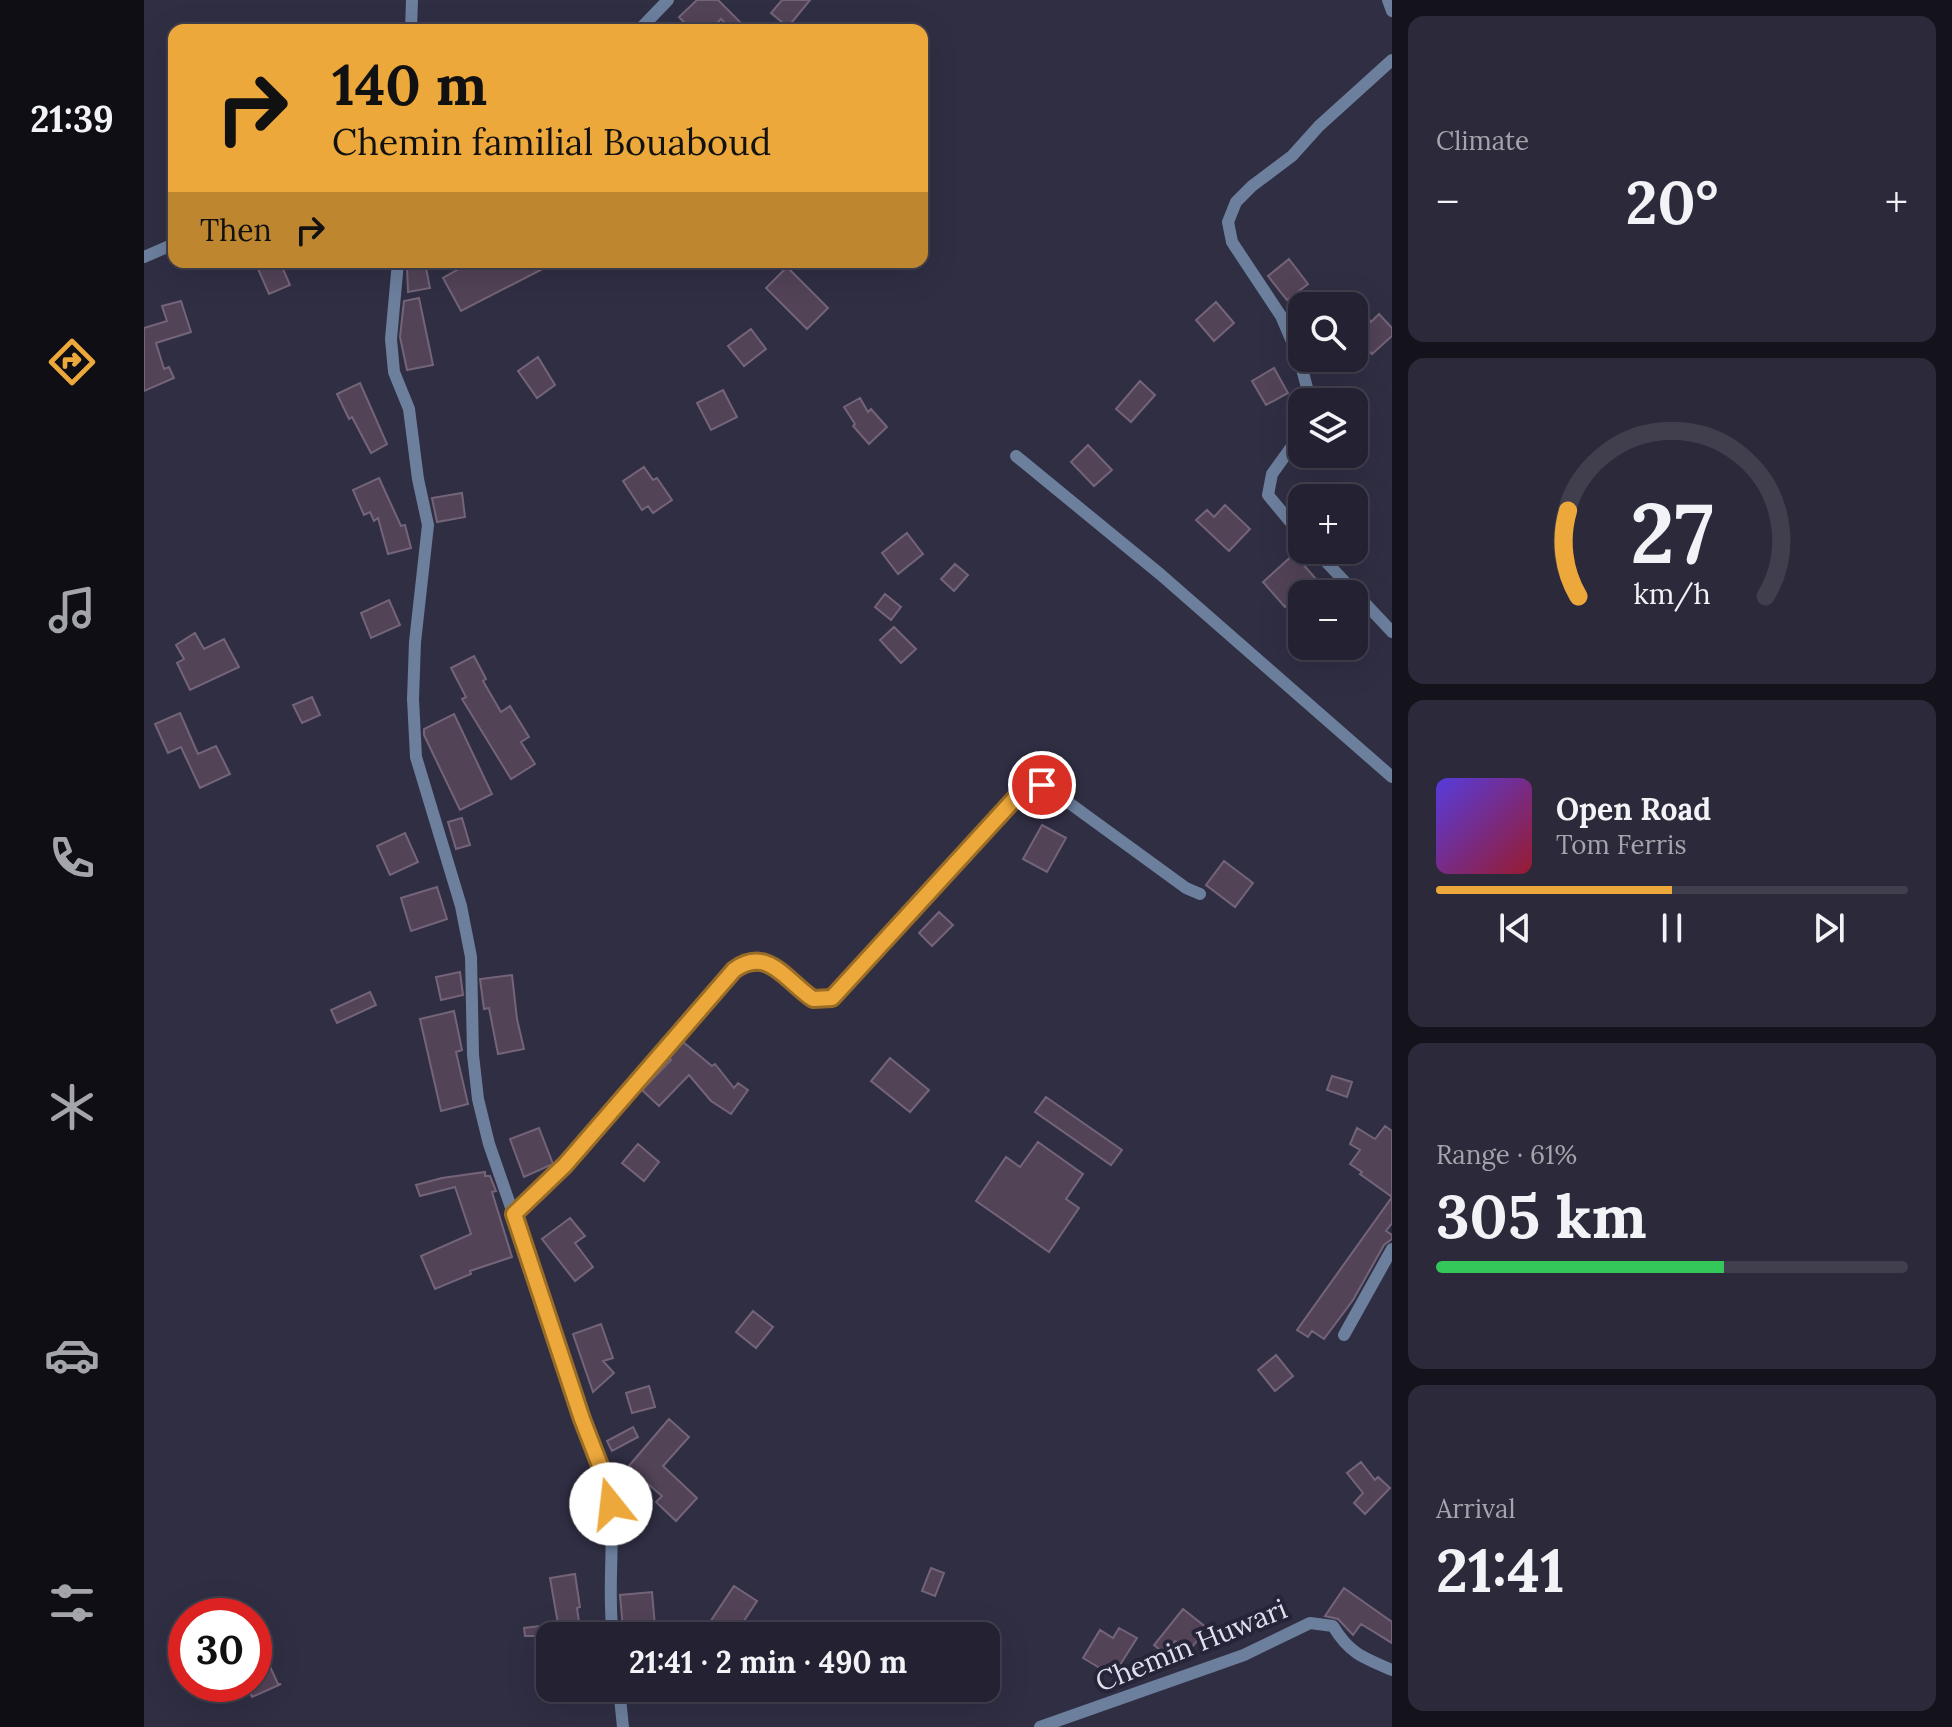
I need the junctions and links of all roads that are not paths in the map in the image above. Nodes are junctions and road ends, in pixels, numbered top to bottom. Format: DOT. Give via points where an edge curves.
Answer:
graph roads {
  1 [pos="412,0"];
  2 [pos="668,0"];
  3 [pos="1388,0"];
  4 [pos="1392,11"];
  5 [pos="411,24"];
  6 [pos="645,24"];
  7 [pos="1392,60"];
  8 [pos="168,247"];
  9 [pos="144,257"];
  10 [pos="400,268"];
  11 [pos="1307,388"];
  12 [pos="1288,452"];
  13 [pos="1016,456"];
  14 [pos="1288,519"];
  15 [pos="1328,564"];
  16 [pos="1392,632"];
  17 [pos="1392,777"];
  18 [pos="1200,894"];
  19 [pos="514,1214"];
  20 [pos="1392,1249"];
  21 [pos="1344,1335"];
  22 [pos="611,1622"];
  23 [pos="1392,1670"];
  24 [pos="620,1702"];
  25 [pos="623,1727"];
  26 [pos="1040,1727"];
  1 -- 5 [label="street"];
  2 -- 6 [label="street"];
  3 -- 4 [label="street"];
  7 -- 11 [label="street" via="1292,156 1252,186 1236,202 1228,222 1232,242 1281,316"];
  8 -- 9 [label="street"];
  10 -- 19 [label="street" via="391,339 394,372 409,409 428,525 415,642 416,757 461,906 471,957 478,1099"];
  12 -- 14 [label="street" via="1272,474 1268,495"];
  13 -- 17 [label="street"];
  15 -- 16 [label="street"];
  18 -- 19 [label="street" via="1050,789 1025,788 832,998 813,999 763,961 734,970 565,1165"];
  19 -- 22 [label="street" via="606,1481 613,1535"];
  20 -- 21 [label="street"];
  23 -- 26 [label="street, Chemin Huwari" via="1345,1645 1333,1626 1310,1623 1244,1655"];
  24 -- 25 [label="street"];
}
